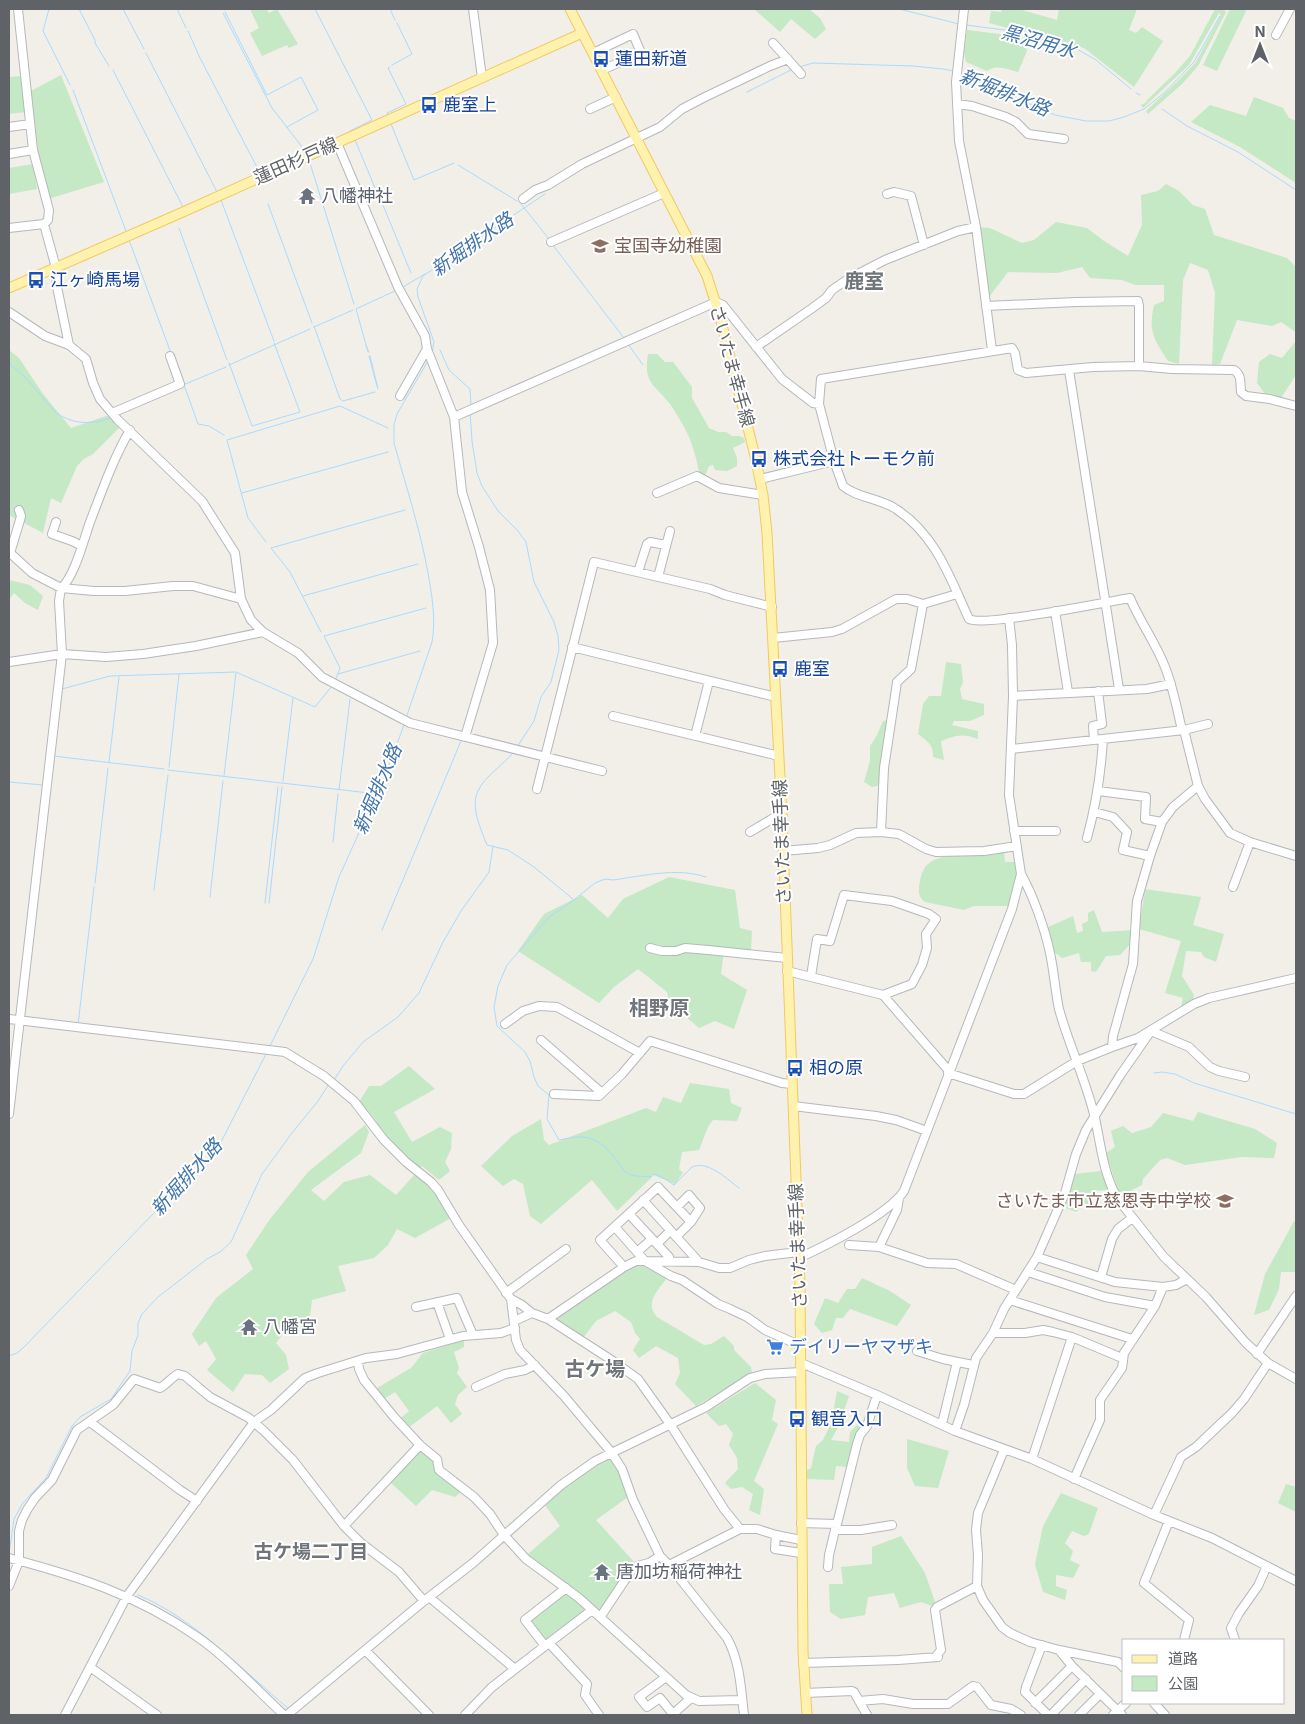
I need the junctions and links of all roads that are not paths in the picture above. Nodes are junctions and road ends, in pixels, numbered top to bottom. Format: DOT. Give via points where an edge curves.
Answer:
graph roads {
  1 [pos="18,9"];
  2 [pos="473,9"];
  3 [pos="570,9"];
  4 [pos="964,9"];
  5 [pos="1290,9"];
  6 [pos="9,20"];
  7 [pos="19,20"];
  8 [pos="582,33"];
  9 [pos="1276,35"];
  10 [pos="773,43"];
  11 [pos="593,53"];
  12 [pos="790,62"];
  13 [pos="602,70"];
  14 [pos="801,74"];
  15 [pos="482,78"];
  16 [pos="616,98"];
  17 [pos="957,104"];
  18 [pos="590,109"];
  19 [pos="30,124"];
  20 [pos="9,127"];
  21 [pos="637,139"];
  22 [pos="1064,139"];
  23 [pos="337,143"];
  24 [pos="33,150"];
  25 [pos="9,154"];
  26 [pos="664,193"];
  27 [pos="887,194"];
  28 [pos="522,199"];
  29 [pos="44,224"];
  30 [pos="976,227"];
  31 [pos="9,228"];
  32 [pos="551,242"];
  33 [pos="924,245"];
  34 [pos="56,268"];
  35 [pos="9,288"];
  36 [pos="716,302"];
  37 [pos="986,306"];
  38 [pos="9,312"];
  39 [pos="69,345"];
  40 [pos="756,347"];
  41 [pos="992,350"];
  42 [pos="430,354"];
  43 [pos="170,356"];
  44 [pos="1139,366"];
  45 [pos="1069,370"];
  46 [pos="400,396"];
  47 [pos="819,404"];
  48 [pos="1296,406"];
  49 [pos="112,413"];
  50 [pos="454,417"];
  51 [pos="130,430"];
  52 [pos="834,461"];
  53 [pos="760,479"];
  54 [pos="657,493"];
  55 [pos="763,495"];
  56 [pos="19,510"];
  57 [pos="56,522"];
  58 [pos="670,531"];
  59 [pos="666,545"];
  60 [pos="82,546"];
  61 [pos="9,553"];
  62 [pos="638,572"];
  63 [pos="658,577"];
  64 [pos="61,588"];
  65 [pos="957,594"];
  66 [pos="241,599"];
  67 [pos="1105,603"];
  68 [pos="923,604"];
  69 [pos="772,607"];
  70 [pos="1055,611"];
  71 [pos="1009,618"];
  72 [pos="263,632"];
  73 [pos="773,638"];
  74 [pos="572,647"];
  75 [pos="62,654"];
  76 [pos="9,662"];
  77 [pos="709,680"];
  78 [pos="1170,684"];
  79 [pos="1119,690"];
  80 [pos="1098,691"];
  81 [pos="1068,692"];
  82 [pos="1014,696"];
  83 [pos="776,697"];
  84 [pos="613,716"];
  85 [pos="1208,724"];
  86 [pos="1183,730"];
  87 [pos="695,736"];
  88 [pos="465,737"];
  89 [pos="1103,739"];
  90 [pos="1094,740"];
  91 [pos="1011,748"];
  92 [pos="779,756"];
  93 [pos="545,757"];
  94 [pos="602,771"];
  95 [pos="1198,786"];
  96 [pos="537,789"];
  97 [pos="1098,791"];
  98 [pos="1094,812"];
  99 [pos="782,815"];
  100 [pos="1162,822"];
  101 [pos="1014,831"];
  102 [pos="1056,831"];
  103 [pos="750,832"];
  104 [pos="881,832"];
  105 [pos="1087,838"];
  106 [pos="1250,842"];
  107 [pos="1017,846"];
  108 [pos="783,851"];
  109 [pos="1150,856"];
  110 [pos="1296,856"];
  111 [pos="1021,874"];
  112 [pos="1233,887"];
  113 [pos="650,948"];
  114 [pos="787,958"];
  115 [pos="787,970"];
  116 [pos="811,976"];
  117 [pos="1296,978"];
  118 [pos="883,995"];
  119 [pos="9,1020"];
  120 [pos="20,1021"];
  121 [pos="505,1024"];
  122 [pos="1151,1030"];
  123 [pos="541,1040"];
  124 [pos="1112,1047"];
  125 [pos="640,1053"];
  126 [pos="1077,1062"];
  127 [pos="948,1072"];
  128 [pos="1245,1077"];
  129 [pos="792,1084"];
  130 [pos="602,1093"];
  131 [pos="554,1094"];
  132 [pos="793,1106"];
  133 [pos="9,1114"];
  134 [pos="1095,1116"];
  135 [pos="927,1131"];
  136 [pos="899,1198"];
  137 [pos="643,1200"];
  138 [pos="676,1207"];
  139 [pos="629,1214"];
  140 [pos="1132,1218"];
  141 [pos="691,1222"];
  142 [pos="615,1227"];
  143 [pos="673,1234"];
  144 [pos="600,1240"];
  145 [pos="654,1242"];
  146 [pos="849,1245"];
  147 [pos="593,1246"];
  148 [pos="880,1247"];
  149 [pos="566,1248"];
  150 [pos="637,1252"];
  151 [pos="798,1255"];
  152 [pos="1037,1257"];
  153 [pos="645,1261"];
  154 [pos="669,1261"];
  155 [pos="699,1262"];
  156 [pos="624,1267"];
  157 [pos="1028,1272"];
  158 [pos="1101,1277"];
  159 [pos="1187,1279"];
  160 [pos="1163,1287"];
  161 [pos="1016,1290"];
  162 [pos="508,1296"];
  163 [pos="1296,1296"];
  164 [pos="1010,1300"];
  165 [pos="437,1302"];
  166 [pos="1155,1306"];
  167 [pos="416,1307"];
  168 [pos="532,1313"];
  169 [pos="548,1319"];
  170 [pos="514,1324"];
  171 [pos="993,1333"];
  172 [pos="473,1335"];
  173 [pos="1072,1337"];
  174 [pos="450,1339"];
  175 [pos="1132,1339"];
  176 [pos="801,1346"];
  177 [pos="917,1351"];
  178 [pos="1257,1354"];
  179 [pos="1122,1358"];
  180 [pos="358,1361"];
  181 [pos="957,1362"];
  182 [pos="1268,1363"];
  183 [pos="535,1365"];
  184 [pos="973,1365"];
  185 [pos="801,1367"];
  186 [pos="1296,1379"];
  187 [pos="476,1387"];
  188 [pos="877,1395"];
  189 [pos="90,1422"];
  190 [pos="254,1422"];
  191 [pos="670,1424"];
  192 [pos="942,1424"];
  193 [pos="955,1431"];
  194 [pos="420,1445"];
  195 [pos="1004,1450"];
  196 [pos="611,1452"];
  197 [pos="1032,1459"];
  198 [pos="1074,1479"];
  199 [pos="197,1501"];
  200 [pos="1154,1515"];
  201 [pos="1169,1521"];
  202 [pos="801,1523"];
  203 [pos="892,1525"];
  204 [pos="344,1526"];
  205 [pos="836,1527"];
  206 [pos="740,1529"];
  207 [pos="504,1535"];
  208 [pos="776,1535"];
  209 [pos="801,1540"];
  210 [pos="802,1553"];
  211 [pos="660,1556"];
  212 [pos="9,1558"];
  213 [pos="18,1561"];
  214 [pos="669,1565"];
  215 [pos="1267,1566"];
  216 [pos="828,1567"];
  217 [pos="1296,1581"];
  218 [pos="9,1586"];
  219 [pos="977,1586"];
  220 [pos="566,1588"];
  221 [pos="127,1596"];
  222 [pos="427,1599"];
  223 [pos="592,1610"];
  224 [pos="601,1616"];
  225 [pos="1184,1639"];
  226 [pos="1235,1639"];
  227 [pos="547,1644"];
  228 [pos="1042,1645"];
  229 [pos="1059,1650"];
  230 [pos="366,1651"];
  231 [pos="803,1663"];
  232 [pos="1072,1666"];
  233 [pos="1122,1666"];
  234 [pos="90,1667"];
  235 [pos="515,1669"];
  236 [pos="666,1677"];
  237 [pos="1086,1680"];
  238 [pos="805,1694"];
  239 [pos="1100,1694"];
  240 [pos="691,1698"];
  241 [pos="742,1700"];
  242 [pos="859,1701"];
  243 [pos="1035,1703"];
  244 [pos="1155,1704"];
  245 [pos="1118,1714"];
  246 [pos="65,1715"];
  247 [pos="157,1715"];
  248 [pos="285,1715"];
  249 [pos="429,1715"];
  250 [pos="465,1715"];
  251 [pos="600,1715"];
  252 [pos="744,1715"];
  253 [pos="806,1715"];
  254 [pos="867,1715"];
  255 [pos="1022,1715"];
  256 [pos="1050,1715"];
  257 [pos="1079,1715"];
  258 [pos="1165,1715"];
  1 -- 7 [label="street"];
  2 -- 15 [label="street"];
  3 -- 8 [label="main road, さいたま幸手線"];
  4 -- 17 [label="street" via="957,64"];
  5 -- 9 [label="street"];
  6 -- 7 [label="street"];
  7 -- 19 [label="street"];
  8 -- 11 [label="main road, さいたま幸手線"];
  8 -- 15 [label="main road, 蓮田杉戸線"];
  10 -- 12 [label="street"];
  11 -- 13 [label="main road, さいたま幸手線"];
  11 -- 13 [label="street" via="633,34 641,53"];
  12 -- 14 [label="street"];
  12 -- 21 [label="street" via="770,66 690,105"];
  13 -- 16 [label="main road, さいたま幸手線"];
  15 -- 23 [label="main road, 蓮田杉戸線"];
  16 -- 18 [label="street"];
  16 -- 21 [label="main road, さいたま幸手線"];
  17 -- 22 [label="street" via="1006,117 1028,134"];
  17 -- 30 [label="street" via="962,162"];
  19 -- 20 [label="street"];
  19 -- 24 [label="street"];
  21 -- 26 [label="main road, さいたま幸手線"];
  21 -- 28 [label="street" via="582,164"];
  23 -- 34 [label="main road, 蓮田杉戸線"];
  23 -- 42 [label="street" via="398,287 425,336"];
  24 -- 25 [label="street"];
  24 -- 29 [label="street" via="49,210"];
  26 -- 32 [label="street"];
  26 -- 36 [label="main road, さいたま幸手線" via="704,271"];
  27 -- 33 [label="street" via="911,196"];
  29 -- 31 [label="street"];
  29 -- 34 [label="street"];
  30 -- 33 [label="street"];
  30 -- 37 [label="street"];
  33 -- 40 [label="street" via="848,279"];
  34 -- 35 [label="main road, 蓮田杉戸線"];
  34 -- 39 [label="street"];
  36 -- 40 [label="street" via="723,305"];
  36 -- 50 [label="street"];
  36 -- 53 [label="main road, さいたま幸手線"];
  37 -- 41 [label="street"];
  37 -- 44 [label="street" via="1138,302"];
  38 -- 39 [label="street" via="45,336"];
  39 -- 49 [label="street" via="86,359 96,392"];
  40 -- 47 [label="street" via="784,381"];
  41 -- 45 [label="street" via="1012,348 1021,372"];
  41 -- 47 [label="street" via="821,379"];
  42 -- 46 [label="street"];
  42 -- 50 [label="street"];
  43 -- 49 [label="street" via="180,384"];
  44 -- 45 [label="street"];
  44 -- 48 [label="street" via="1234,370 1240,377 1241,392 1246,396 1270,398"];
  45 -- 67 [label="street"];
  47 -- 52 [label="street"];
  49 -- 51 [label="street"];
  50 -- 88 [label="street" via="462,492 490,590 493,635"];
  51 -- 60 [label="street"];
  51 -- 66 [label="street" via="202,501 235,553"];
  52 -- 53 [label="street"];
  52 -- 65 [label="street" via="845,488 891,506 922,531 942,559"];
  53 -- 55 [label="main road, さいたま幸手線"];
  54 -- 55 [label="street" via="697,476 719,488"];
  55 -- 69 [label="main road, さいたま幸手線"];
  56 -- 61 [label="street" via="21,516"];
  57 -- 60 [label="street" via="52,534"];
  58 -- 59 [label="street"];
  59 -- 62 [label="street" via="647,544"];
  59 -- 63 [label="street"];
  60 -- 64 [label="street"];
  61 -- 64 [label="street" via="32,573"];
  62 -- 63 [label="street"];
  62 -- 74 [label="street" via="594,562"];
  63 -- 69 [label="street"];
  64 -- 66 [label="street" via="94,592 193,586"];
  64 -- 75 [label="street"];
  65 -- 68 [label="street"];
  65 -- 71 [label="street" via="972,621"];
  66 -- 72 [label="street" via="251,620"];
  67 -- 70 [label="street"];
  67 -- 78 [label="street" via="1130,598 1136,615 1158,651"];
  67 -- 79 [label="street"];
  68 -- 73 [label="street" via="896,599 837,630"];
  68 -- 104 [label="street" via="911,669 898,682 896,690 884,768"];
  69 -- 73 [label="main road, さいたま幸手線"];
  70 -- 71 [label="street"];
  70 -- 81 [label="street"];
  71 -- 82 [label="street"];
  72 -- 75 [label="street" via="143,654 106,657"];
  72 -- 88 [label="street" via="298,653 322,677 400,719"];
  73 -- 83 [label="main road, さいたま幸手線"];
  74 -- 77 [label="street"];
  74 -- 93 [label="street"];
  75 -- 76 [label="street"];
  75 -- 120 [label="street"];
  77 -- 83 [label="street"];
  77 -- 87 [label="street"];
  78 -- 79 [label="street"];
  78 -- 86 [label="street"];
  79 -- 80 [label="street"];
  80 -- 81 [label="street"];
  80 -- 90 [label="street" via="1102,724 1093,726"];
  81 -- 82 [label="street"];
  82 -- 91 [label="street"];
  83 -- 92 [label="main road, さいたま幸手線"];
  84 -- 87 [label="street"];
  85 -- 86 [label="street"];
  86 -- 89 [label="street"];
  86 -- 95 [label="street"];
  87 -- 92 [label="street"];
  88 -- 93 [label="street"];
  89 -- 90 [label="street"];
  89 -- 97 [label="street"];
  90 -- 91 [label="street"];
  91 -- 101 [label="street" via="1009,796"];
  92 -- 99 [label="main road, さいたま幸手線"];
  93 -- 94 [label="street"];
  93 -- 96 [label="street"];
  95 -- 100 [label="street" via="1173,807"];
  95 -- 106 [label="street" via="1230,833"];
  97 -- 98 [label="street"];
  97 -- 100 [label="street" via="1146,798 1145,819"];
  98 -- 105 [label="street"];
  98 -- 109 [label="street" via="1113,817 1127,832 1123,850"];
  99 -- 103 [label="street"];
  99 -- 108 [label="main road, さいたま幸手線"];
  100 -- 109 [label="street"];
  101 -- 102 [label="street"];
  101 -- 107 [label="street"];
  104 -- 107 [label="street" via="899,834 936,852 984,851"];
  104 -- 108 [label="street" via="856,833 818,848"];
  106 -- 110 [label="street"];
  106 -- 112 [label="street"];
  107 -- 111 [label="street"];
  108 -- 114 [label="main road, さいたま幸手線"];
  109 -- 124 [label="street" via="1137,901 1133,964"];
  111 -- 126 [label="street" via="1050,950 1054,987"];
  111 -- 127 [label="street" via="1012,909"];
  113 -- 114 [label="street" via="662,951 685,948"];
  114 -- 115 [label="main road, さいたま幸手線"];
  115 -- 116 [label="street"];
  115 -- 129 [label="main road, さいたま幸手線"];
  116 -- 118 [label="street"];
  116 -- 118 [label="street" via="817,939 830,941 844,895 892,901 936,918 926,934 922,965 912,984"];
  117 -- 122 [label="street" via="1209,998"];
  118 -- 127 [label="street"];
  119 -- 120 [label="street"];
  120 -- 133 [label="street"];
  120 -- 162 [label="street" via="285,1052 324,1076 354,1101 384,1140 431,1182"];
  121 -- 125 [label="street" via="539,1006 558,1007"];
  122 -- 124 [label="street"];
  122 -- 128 [label="street" via="1189,1048 1210,1067"];
  122 -- 134 [label="street"];
  123 -- 130 [label="street"];
  124 -- 126 [label="street"];
  125 -- 129 [label="street" via="650,1041"];
  125 -- 130 [label="street"];
  126 -- 127 [label="street" via="1024,1094 1014,1094"];
  126 -- 134 [label="street"];
  127 -- 135 [label="street"];
  129 -- 132 [label="main road, さいたま幸手線"];
  130 -- 131 [label="street" via="599,1096"];
  132 -- 135 [label="street" via="876,1116"];
  132 -- 151 [label="main road, さいたま幸手線"];
  134 -- 140 [label="street" via="1106,1174 1117,1198"];
  134 -- 152 [label="street" via="1076,1154 1065,1193"];
  135 -- 136 [label="street"];
  136 -- 148 [label="street"];
  136 -- 151 [label="street" via="863,1224 817,1250"];
  137 -- 138 [label="street" via="658,1187"];
  137 -- 139 [label="street"];
  137 -- 143 [label="street"];
  138 -- 141 [label="street"];
  138 -- 141 [label="street" via="689,1195 700,1208"];
  139 -- 142 [label="street"];
  139 -- 145 [label="street"];
  140 -- 158 [label="street" via="1118,1229 1112,1239"];
  140 -- 159 [label="street"];
  141 -- 143 [label="street"];
  142 -- 144 [label="street"];
  142 -- 150 [label="street"];
  143 -- 145 [label="street"];
  143 -- 155 [label="street"];
  144 -- 147 [label="street"];
  144 -- 156 [label="street"];
  145 -- 150 [label="street"];
  145 -- 154 [label="street"];
  146 -- 148 [label="street"];
  148 -- 161 [label="street" via="927,1263 956,1264"];
  149 -- 162 [label="street"];
  150 -- 153 [label="street"];
  151 -- 155 [label="street" via="764,1256 730,1268"];
  151 -- 176 [label="main road, さいたま幸手線"];
  152 -- 157 [label="street"];
  152 -- 158 [label="street"];
  153 -- 154 [label="street"];
  153 -- 156 [label="street"];
  153 -- 176 [label="street" via="765,1330"];
  154 -- 155 [label="street"];
  156 -- 169 [label="street"];
  157 -- 161 [label="street"];
  157 -- 166 [label="street" via="1105,1297"];
  158 -- 160 [label="street" via="1115,1282"];
  159 -- 160 [label="street"];
  159 -- 178 [label="street"];
  160 -- 166 [label="street"];
  161 -- 164 [label="street"];
  162 -- 168 [label="street"];
  162 -- 170 [label="street"];
  163 -- 178 [label="street"];
  164 -- 171 [label="street"];
  164 -- 175 [label="street"];
  165 -- 167 [label="street"];
  165 -- 172 [label="street" via="457,1298"];
  165 -- 174 [label="street"];
  166 -- 175 [label="street"];
  168 -- 169 [label="street"];
  168 -- 170 [label="street"];
  169 -- 191 [label="street" via="638,1379"];
  170 -- 172 [label="street" via="501,1333"];
  170 -- 183 [label="street" via="520,1350"];
  171 -- 173 [label="street" via="1043,1330"];
  171 -- 184 [label="street"];
  172 -- 174 [label="street"];
  173 -- 179 [label="street"];
  173 -- 197 [label="street"];
  174 -- 180 [label="street"];
  175 -- 179 [label="street"];
  176 -- 185 [label="main road, さいたま幸手線"];
  177 -- 181 [label="street"];
  178 -- 182 [label="street"];
  179 -- 198 [label="street" via="1122,1368 1100,1400 1100,1420"];
  180 -- 190 [label="street" via="304,1378"];
  180 -- 194 [label="street" via="364,1380"];
  181 -- 184 [label="street"];
  181 -- 192 [label="street"];
  182 -- 186 [label="street"];
  182 -- 200 [label="street" via="1232,1413 1181,1458"];
  183 -- 187 [label="street"];
  183 -- 196 [label="street"];
  184 -- 193 [label="street"];
  185 -- 188 [label="street"];
  185 -- 191 [label="street" via="750,1378 706,1407"];
  185 -- 202 [label="main road, さいたま幸手線"];
  188 -- 192 [label="street"];
  188 -- 205 [label="street" via="867,1426 856,1444"];
  189 -- 190 [label="street" via="113,1405 134,1379 160,1388 178,1374"];
  189 -- 199 [label="street"];
  189 -- 213 [label="street" via="77,1430 52,1480 27,1510 20,1531"];
  190 -- 199 [label="street"];
  190 -- 204 [label="street" via="293,1460"];
  191 -- 196 [label="street"];
  191 -- 206 [label="street"];
  192 -- 193 [label="street"];
  193 -- 195 [label="street"];
  194 -- 204 [label="street"];
  194 -- 207 [label="street" via="437,1459 439,1470 490,1514"];
  195 -- 197 [label="street"];
  195 -- 219 [label="street" via="978,1513"];
  196 -- 207 [label="street" via="561,1485"];
  196 -- 211 [label="street" via="622,1469"];
  197 -- 198 [label="street"];
  198 -- 200 [label="street"];
  199 -- 221 [label="street"];
  200 -- 201 [label="street"];
  201 -- 215 [label="street"];
  201 -- 225 [label="street" via="1144,1582 1189,1620"];
  202 -- 205 [label="street"];
  202 -- 209 [label="main road, さいたま幸手線"];
  203 -- 205 [label="street" via="861,1530"];
  204 -- 222 [label="street"];
  205 -- 216 [label="street"];
  206 -- 208 [label="street" via="757,1529"];
  206 -- 214 [label="street"];
  207 -- 220 [label="street" via="526,1559"];
  207 -- 222 [label="street"];
  208 -- 209 [label="street"];
  208 -- 210 [label="street" via="775,1549"];
  209 -- 210 [label="main road, さいたま幸手線"];
  210 -- 231 [label="main road, さいたま幸手線"];
  211 -- 214 [label="street"];
  211 -- 224 [label="street" via="631,1572"];
  212 -- 213 [label="street"];
  213 -- 218 [label="street"];
  213 -- 221 [label="street" via="77,1577"];
  214 -- 241 [label="street" via="727,1638 736,1660"];
  215 -- 217 [label="street"];
  215 -- 226 [label="street" via="1231,1628"];
  219 -- 228 [label="street" via="1002,1627"];
  219 -- 231 [label="street" via="935,1610 941,1650 938,1657"];
  220 -- 223 [label="street"];
  220 -- 227 [label="street" via="525,1620"];
  221 -- 234 [label="street"];
  221 -- 248 [label="street" via="197,1636"];
  222 -- 230 [label="street"];
  222 -- 235 [label="street"];
  223 -- 224 [label="street"];
  223 -- 227 [label="street"];
  224 -- 236 [label="street"];
  227 -- 235 [label="street"];
  227 -- 251 [label="street" via="587,1684 585,1695"];
  228 -- 229 [label="street"];
  228 -- 243 [label="street" via="1025,1692"];
  229 -- 232 [label="street"];
  229 -- 233 [label="street" via="1113,1660"];
  230 -- 248 [label="street"];
  230 -- 249 [label="street"];
  231 -- 238 [label="main road, さいたま幸手線"];
  232 -- 237 [label="street"];
  232 -- 243 [label="street"];
  234 -- 246 [label="street"];
  234 -- 247 [label="street"];
  235 -- 250 [label="street"];
  236 -- 240 [label="street"];
  236 -- 240 [label="street" via="639,1697 647,1707 660,1698 673,1714"];
  237 -- 239 [label="street"];
  237 -- 256 [label="street"];
  238 -- 242 [label="street" via="852,1691"];
  238 -- 253 [label="main road, さいたま幸手線"];
  239 -- 245 [label="street"];
  239 -- 257 [label="street"];
  240 -- 241 [label="street" via="698,1701"];
  241 -- 252 [label="street"];
  242 -- 254 [label="street"];
  242 -- 255 [label="street" via="883,1699 913,1704 948,1704 973,1686 991,1705"];
  243 -- 256 [label="street"];
  244 -- 258 [label="street"];
}
